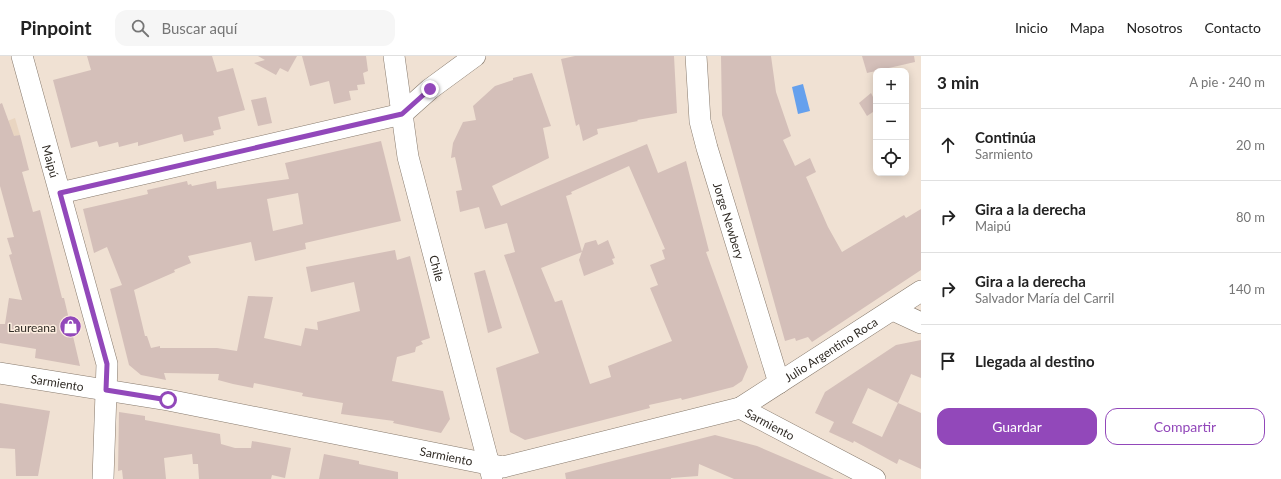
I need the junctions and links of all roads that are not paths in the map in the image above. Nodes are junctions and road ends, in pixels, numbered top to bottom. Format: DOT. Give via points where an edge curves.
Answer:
graph roads {
  1 [pos="22,56"];
  2 [pos="394,56"];
  3 [pos="475,56"];
  4 [pos="696,56"];
  5 [pos="402,114"];
  6 [pos="60,193"];
  7 [pos="921,291"];
  8 [pos="892,310"];
  9 [pos="921,323"];
  10 [pos="0,373"];
  11 [pos="779,383"];
  12 [pos="106,390"];
  13 [pos="740,408"];
  14 [pos="491,472"];
  15 [pos="103,479"];
  16 [pos="875,479"];
  1 -- 6 [label="street, Maipú"];
  2 -- 5 [label="street, Chile"];
  3 -- 5 [label="street" via="430,89"];
  4 -- 11 [label="street, Jorge Newbery" via="700,121"];
  5 -- 6 [label="street"];
  5 -- 14 [label="street, Chile" via="408,157"];
  6 -- 12 [label="street, Maipú" via="107,364"];
  7 -- 8 [label="street, Julio Argentino Roca"];
  8 -- 9 [label="street"];
  8 -- 11 [label="street, Julio Argentino Roca"];
  10 -- 12 [label="street, Sarmiento"];
  11 -- 13 [label="street, Julio Argentino Roca"];
  12 -- 14 [label="street, Sarmiento" via="168,400"];
  12 -- 15 [label="street, Maipú"];
  13 -- 14 [label="street, Sarmiento"];
  13 -- 16 [label="street, Sarmiento"];
}
